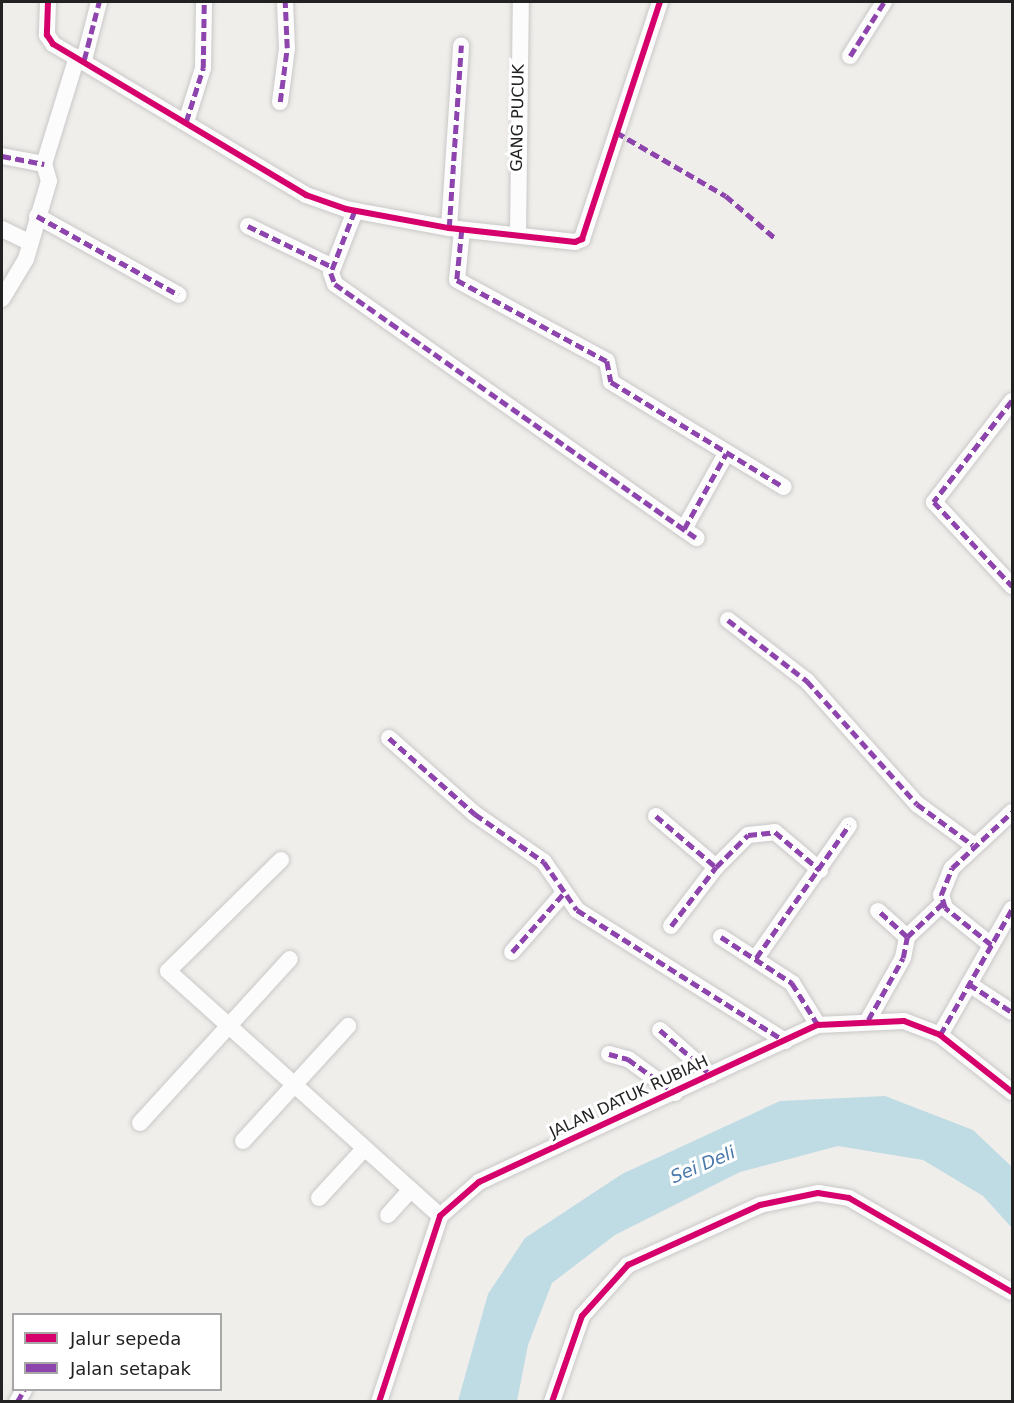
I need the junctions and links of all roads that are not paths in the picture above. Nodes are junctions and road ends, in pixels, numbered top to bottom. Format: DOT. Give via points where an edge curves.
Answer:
graph roads {
  1 [pos="48,2"];
  2 [pos="99,2"];
  3 [pos="204,2"];
  4 [pos="285,2"];
  5 [pos="521,2"];
  6 [pos="660,2"];
  7 [pos="884,2"];
  8 [pos="460,45"];
  9 [pos="850,56"];
  10 [pos="81,59"];
  11 [pos="280,102"];
  12 [pos="186,122"];
  13 [pos="2,156"];
  14 [pos="44,164"];
  15 [pos="355,211"];
  16 [pos="37,216"];
  17 [pos="248,226"];
  18 [pos="2,229"];
  19 [pos="456,229"];
  20 [pos="518,235"];
  21 [pos="29,242"];
  22 [pos="333,267"];
  23 [pos="179,295"];
  24 [pos="2,299"];
  25 [pos="1012,401"];
  26 [pos="726,454"];
  27 [pos="784,487"];
  28 [pos="1012,586"];
  29 [pos="728,620"];
  30 [pos="389,738"];
  31 [pos="1012,812"];
  32 [pos="656,816"];
  33 [pos="849,825"];
  34 [pos="973,844"];
  35 [pos="281,860"];
  36 [pos="716,867"];
  37 [pos="820,870"];
  38 [pos="563,894"];
  39 [pos="943,903"];
  40 [pos="1012,909"];
  41 [pos="879,911"];
  42 [pos="671,926"];
  43 [pos="721,937"];
  44 [pos="907,937"];
  45 [pos="991,945"];
  46 [pos="512,952"];
  47 [pos="756,958"];
  48 [pos="290,959"];
  49 [pos="969,984"];
  50 [pos="1012,1012"];
  51 [pos="868,1020"];
  52 [pos="818,1025"];
  53 [pos="348,1026"];
  54 [pos="227,1027"];
  55 [pos="660,1030"];
  56 [pos="940,1035"];
  57 [pos="785,1041"];
  58 [pos="609,1054"];
  59 [pos="711,1075"];
  60 [pos="292,1086"];
  61 [pos="1012,1092"];
  62 [pos="675,1093"];
  63 [pos="140,1123"];
  64 [pos="243,1141"];
  65 [pos="363,1150"];
  66 [pos="409,1192"];
  67 [pos="319,1198"];
  68 [pos="388,1215"];
  69 [pos="440,1216"];
  70 [pos="1012,1292"];
  71 [pos="379,1401"];
  72 [pos="552,1401"];
  1 -- 10 [label="street" via="48,40"];
  2 -- 10 [label="street"];
  3 -- 12 [label="street" via="202,68"];
  4 -- 11 [label="street"];
  5 -- 20 [label="street, GANG PUCUK"];
  6 -- 20 [label="street" via="582,239"];
  7 -- 9 [label="street"];
  8 -- 19 [label="street"];
  10 -- 12 [label="street"];
  10 -- 14 [label="street"];
  12 -- 15 [label="street" via="306,195"];
  13 -- 14 [label="street"];
  14 -- 16 [label="street" via="48,181"];
  15 -- 19 [label="street"];
  15 -- 22 [label="street"];
  16 -- 21 [label="street"];
  16 -- 23 [label="street"];
  17 -- 22 [label="street"];
  18 -- 21 [label="street"];
  19 -- 20 [label="street"];
  19 -- 26 [label="street" via="457,280 607,362 611,382"];
  21 -- 24 [label="street" via="17,281"];
  22 -- 26 [label="street" via="335,284 691,533"];
  25 -- 28 [label="street" via="934,502"];
  26 -- 27 [label="street"];
  29 -- 34 [label="street" via="807,681 917,804"];
  30 -- 38 [label="street" via="475,814 544,862"];
  31 -- 34 [label="street"];
  32 -- 36 [label="street"];
  33 -- 37 [label="street"];
  34 -- 39 [label="street" via="952,868"];
  35 -- 54 [label="street" via="168,971"];
  36 -- 37 [label="street" via="748,835 765,831 775,832"];
  36 -- 42 [label="street"];
  37 -- 47 [label="street"];
  38 -- 46 [label="street"];
  38 -- 57 [label="street" via="577,910"];
  39 -- 44 [label="street"];
  39 -- 45 [label="street"];
  40 -- 45 [label="street"];
  41 -- 44 [label="street"];
  43 -- 47 [label="street"];
  44 -- 51 [label="street" via="903,958"];
  45 -- 49 [label="street"];
  47 -- 52 [label="street" via="792,983"];
  48 -- 54 [label="street"];
  49 -- 50 [label="street"];
  49 -- 56 [label="street"];
  51 -- 52 [label="street, JALAN DATUK RUBIAH"];
  51 -- 56 [label="street, JALAN DATUK RUBIAH" via="904,1021"];
  52 -- 57 [label="street, JALAN DATUK RUBIAH"];
  53 -- 60 [label="street"];
  54 -- 60 [label="street"];
  54 -- 63 [label="street"];
  55 -- 59 [label="street"];
  56 -- 61 [label="street, JALAN DATUK RUBIAH"];
  57 -- 59 [label="street, JALAN DATUK RUBIAH"];
  58 -- 62 [label="street" via="628,1059"];
  59 -- 62 [label="street, JALAN DATUK RUBIAH"];
  60 -- 64 [label="street"];
  60 -- 65 [label="street"];
  62 -- 69 [label="street, JALAN DATUK RUBIAH" via="479,1182"];
  65 -- 66 [label="street"];
  65 -- 67 [label="street"];
  66 -- 68 [label="street"];
  66 -- 69 [label="street"];
  69 -- 71 [label="street"];
  70 -- 72 [label="street" via="849,1198 818,1193 760,1205 628,1265 582,1317"];
}
